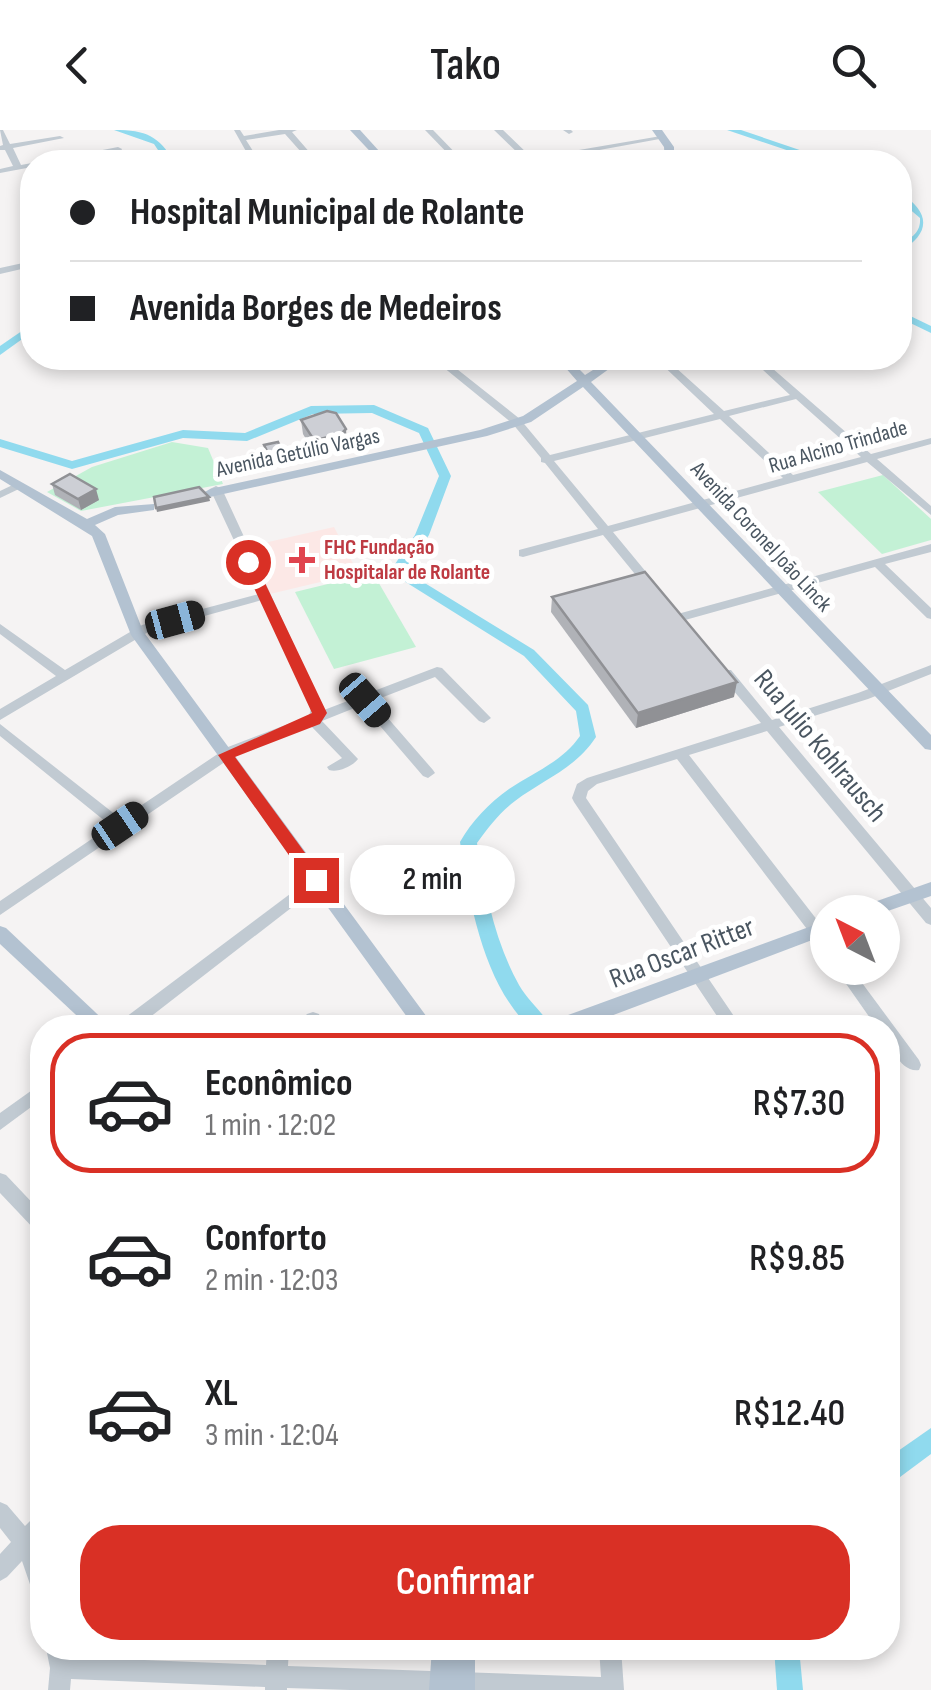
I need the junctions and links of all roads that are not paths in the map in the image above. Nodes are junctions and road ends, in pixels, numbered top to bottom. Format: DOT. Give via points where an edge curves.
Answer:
graph roads {
  1 [pos="0,130"];
  2 [pos="289,130"];
  3 [pos="355,130"];
  4 [pos="364,130"];
  5 [pos="429,130"];
  6 [pos="498,130"];
  7 [pos="238,134"];
  8 [pos="656,134"];
  9 [pos="60,138"];
  10 [pos="4,147"];
  11 [pos="118,149"];
  12 [pos="112,150"];
  13 [pos="305,150"];
  14 [pos="373,150"];
  15 [pos="382,150"];
  16 [pos="448,150"];
  17 [pos="516,150"];
  18 [pos="582,150"];
  19 [pos="18,167"];
  20 [pos="0,170"];
  21 [pos="452,370"];
  22 [pos="577,370"];
  23 [pos="580,370"];
  24 [pos="594,370"];
  25 [pos="598,370"];
  26 [pos="673,370"];
  27 [pos="768,370"];
  28 [pos="585,377"];
  29 [pos="797,396"];
  30 [pos="721,416"];
  31 [pos="516,421"];
  32 [pos="642,436"];
  33 [pos="931,441"];
  34 [pos="869,459"];
  35 [pos="546,460"];
  36 [pos="0,474"];
  37 [pos="792,480"];
  38 [pos="19,485"];
  39 [pos="213,492"];
  40 [pos="0,495"];
  41 [pos="708,503"];
  42 [pos="147,507"];
  43 [pos="931,512"];
  44 [pos="94,521"];
  45 [pos="606,532"];
  46 [pos="931,548"];
  47 [pos="524,553"];
  48 [pos="876,562"];
  49 [pos="784,586"];
  50 [pos="264,596"];
  51 [pos="931,615"];
  52 [pos="678,618"];
  53 [pos="0,628"];
  54 [pos="141,630"];
  55 [pos="691,633"];
  56 [pos="717,663"];
  57 [pos="931,669"];
  58 [pos="64,676"];
  59 [pos="883,687"];
  60 [pos="365,700"];
  61 [pos="0,715"];
  62 [pos="484,718"];
  63 [pos="314,721"];
  64 [pos="769,723"];
  65 [pos="0,729"];
  66 [pos="931,730"];
  67 [pos="931,745"];
  68 [pos="230,752"];
  69 [pos="680,752"];
  70 [pos="334,767"];
  71 [pos="428,773"];
  72 [pos="120,826"];
  73 [pos="321,877"];
  74 [pos="931,889"];
  75 [pos="912,895"];
  76 [pos="900,899"];
  77 [pos="0,909"];
  78 [pos="810,917"];
  79 [pos="931,919"];
  80 [pos="0,932"];
  81 [pos="810,940"];
  82 [pos="702,975"];
  83 [pos="855,985"];
  84 [pos="89,1015"];
  85 [pos="141,1015"];
  86 [pos="417,1015"];
  87 [pos="430,1015"];
  88 [pos="597,1015"];
  89 [pos="726,1015"];
  90 [pos="877,1015"];
  91 [pos="900,1047"];
  92 [pos="913,1065"];
  93 [pos="30,1099"];
  94 [pos="0,1123"];
  95 [pos="0,1181"];
  96 [pos="30,1212"];
  97 [pos="0,1512"];
  98 [pos="30,1536"];
  99 [pos="24,1542"];
  100 [pos="30,1557"];
  101 [pos="0,1570"];
  102 [pos="447,1660"];
  103 [pos="460,1660"];
  104 [pos="611,1660"];
  105 [pos="59,1668"];
  106 [pos="277,1683"];
  107 [pos="453,1687"];
  108 [pos="613,1689"];
  1 -- 10 [label="street"];
  2 -- 7 [label="street"];
  2 -- 13 [label="street"];
  3 -- 14 [label="main road"];
  4 -- 15 [label="main road"];
  5 -- 16 [label="street"];
  6 -- 17 [label="street"];
  8 -- 18 [label="street"];
  9 -- 10 [label="street"];
  10 -- 19 [label="street"];
  11 -- 12 [label="street"];
  19 -- 20 [label="street"];
  21 -- 31 [label="street"];
  22 -- 28 [label="main road, Avenida Coronel João Linck"];
  23 -- 28 [label="main road, Avenida Coronel João Linck"];
  24 -- 28 [label="main road, Avenida Getúlio Vargas"];
  25 -- 28 [label="main road, Avenida Getúlio Vargas"];
  26 -- 30 [label="street"];
  27 -- 29 [label="street"];
  28 -- 31 [label="main road, Avenida Getúlio Vargas" via="528,420"];
  28 -- 32 [label="main road, Avenida Coronel João Linck"];
  29 -- 30 [label="street"];
  29 -- 34 [label="street"];
  30 -- 32 [label="street"];
  30 -- 37 [label="street"];
  31 -- 35 [label="street"];
  31 -- 39 [label="main road, Avenida Getúlio Vargas" via="384,459"];
  32 -- 35 [label="street"];
  32 -- 41 [label="main road, Avenida Coronel João Linck"];
  33 -- 34 [label="street, Rua Alcino Trindade"];
  34 -- 37 [label="street, Rua Alcino Trindade"];
  34 -- 43 [label="street"];
  35 -- 45 [label="street"];
  36 -- 38 [label="main road"];
  37 -- 41 [label="street, Rua Alcino Trindade"];
  38 -- 40 [label="street"];
  38 -- 44 [label="main road"];
  39 -- 50 [label="street"];
  41 -- 45 [label="street, Rua Alcino Trindade"];
  41 -- 49 [label="main road, Avenida Coronel João Linck"];
  42 -- 44 [label="main road"];
  44 -- 54 [label="main road"];
  45 -- 47 [label="street, Rua Alcino Trindade"];
  45 -- 52 [label="street"];
  46 -- 48 [label="street"];
  48 -- 49 [label="street"];
  48 -- 51 [label="street"];
  49 -- 52 [label="street"];
  49 -- 59 [label="main road, Avenida Coronel João Linck"];
  50 -- 54 [label="street"];
  50 -- 63 [label="street" via="318,708"];
  52 -- 55 [label="street"];
  53 -- 58 [label="street"];
  54 -- 58 [label="street"];
  54 -- 68 [label="main road"];
  56 -- 64 [label="street, Rua Julio Kohlrausch"];
  57 -- 59 [label="street"];
  58 -- 61 [label="street"];
  59 -- 64 [label="street"];
  59 -- 66 [label="main road, Avenida Coronel João Linck"];
  59 -- 67 [label="main road, Avenida Coronel João Linck"];
  60 -- 62 [label="street" via="437,671"];
  60 -- 63 [label="street"];
  60 -- 71 [label="street"];
  63 -- 68 [label="street"];
  63 -- 70 [label="street" via="351,759"];
  64 -- 69 [label="street"];
  64 -- 75 [label="street, Rua Julio Kohlrausch"];
  65 -- 72 [label="street"];
  68 -- 72 [label="street"];
  68 -- 73 [label="main road"];
  69 -- 78 [label="street"];
  69 -- 82 [label="street" via="592,781 579,798"];
  72 -- 77 [label="street"];
  73 -- 85 [label="street"];
  73 -- 86 [label="main road"];
  73 -- 87 [label="main road"];
  74 -- 75 [label="main road"];
  75 -- 76 [label="main road"];
  75 -- 79 [label="street, Rua Julio Kohlrausch"];
  80 -- 84 [label="main road"];
  81 -- 82 [label="main road, Rua Oscar Ritter"];
  82 -- 88 [label="main road, Rua Oscar Ritter"];
  82 -- 89 [label="street"];
  83 -- 90 [label="street"];
  91 -- 92 [label="street"];
  93 -- 94 [label="street"];
  95 -- 96 [label="street"];
  97 -- 99 [label="street"];
  98 -- 99 [label="street"];
  99 -- 100 [label="street"];
  99 -- 101 [label="street"];
  102 -- 107 [label="main road"];
  103 -- 107 [label="main road"];
  104 -- 108 [label="street"];
  105 -- 106 [label="street"];
  106 -- 107 [label="street"];
  107 -- 108 [label="street"];
}
